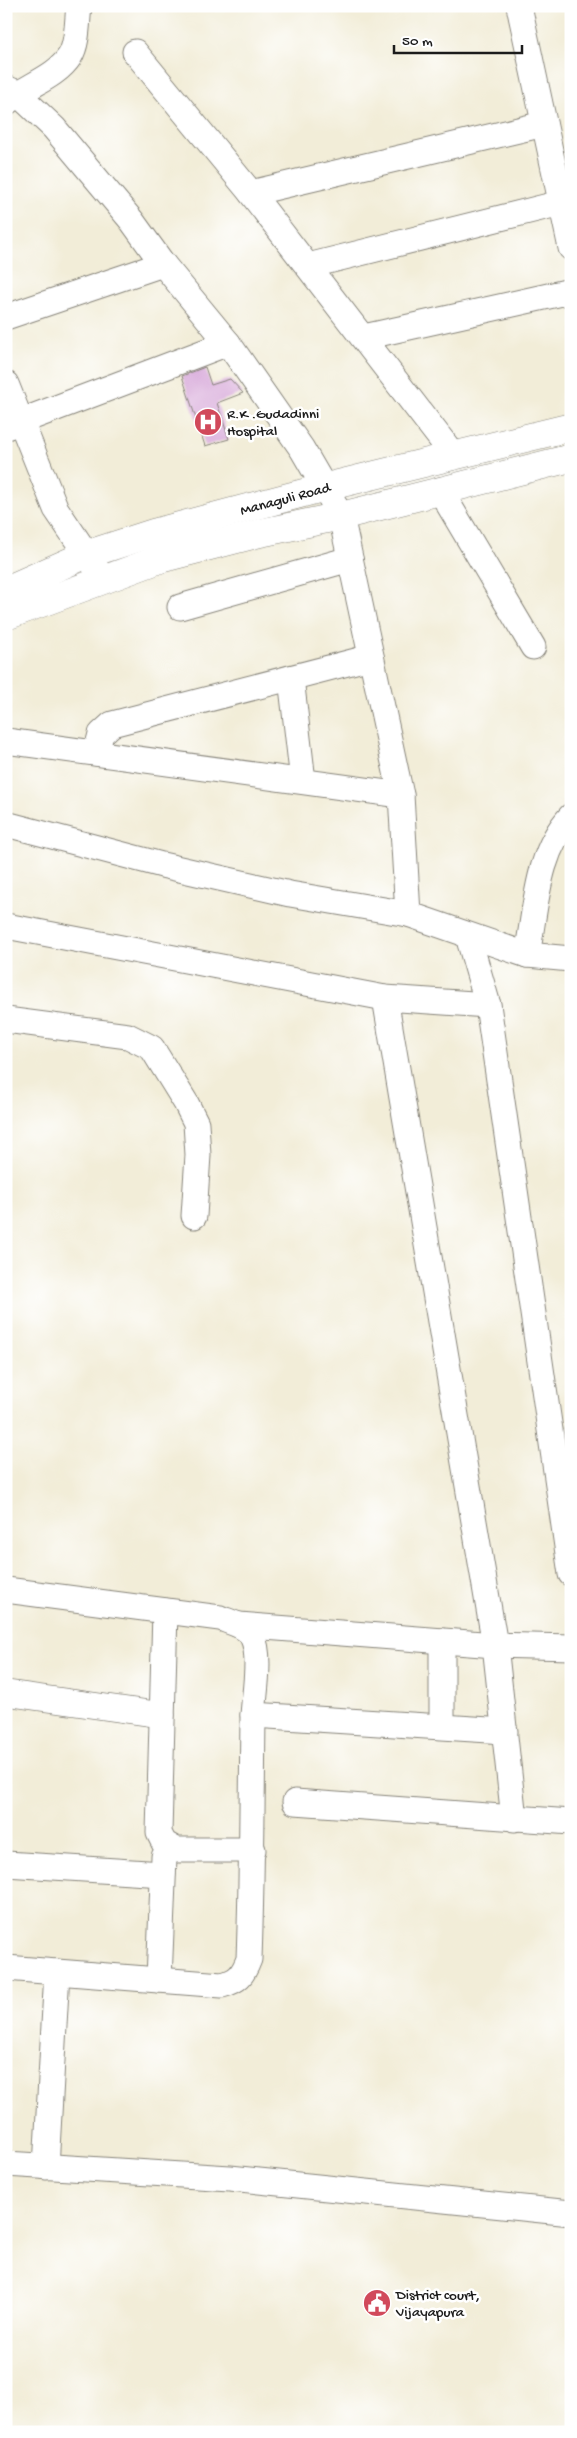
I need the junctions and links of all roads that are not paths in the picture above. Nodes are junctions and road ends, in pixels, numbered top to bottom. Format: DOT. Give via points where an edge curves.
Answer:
graph roads {
  1 [pos="79,6"];
  2 [pos="519,6"];
  3 [pos="135,52"];
  4 [pos="10,95"];
  5 [pos="544,124"];
  6 [pos="251,193"];
  7 [pos="561,203"];
  8 [pos="571,248"];
  9 [pos="163,264"];
  10 [pos="308,266"];
  11 [pos="571,291"];
  12 [pos="6,318"];
  13 [pos="364,337"];
  14 [pos="228,343"];
  15 [pos="6,384"];
  16 [pos="14,424"];
  17 [pos="571,427"];
  18 [pos="454,456"];
  19 [pos="571,458"];
  20 [pos="326,487"];
  21 [pos="440,490"];
  22 [pos="341,516"];
  23 [pos="85,555"];
  24 [pos="350,559"];
  25 [pos="104,580"];
  26 [pos="6,590"];
  27 [pos="180,607"];
  28 [pos="6,616"];
  29 [pos="533,648"];
  30 [pos="371,657"];
  31 [pos="291,678"];
  32 [pos="6,741"];
  33 [pos="96,753"];
  34 [pos="303,781"];
  35 [pos="401,795"];
  36 [pos="568,823"];
  37 [pos="6,824"];
  38 [pos="408,914"];
  39 [pos="6,926"];
  40 [pos="468,936"];
  41 [pos="527,955"];
  42 [pos="571,959"];
  43 [pos="385,998"];
  44 [pos="488,1005"];
  45 [pos="6,1020"];
  46 [pos="194,1216"];
  47 [pos="571,1574"];
  48 [pos="6,1590"];
  49 [pos="165,1611"];
  50 [pos="239,1625"];
  51 [pos="442,1641"];
  52 [pos="495,1646"];
  53 [pos="571,1647"];
  54 [pos="6,1693"];
  55 [pos="162,1715"];
  56 [pos="254,1715"];
  57 [pos="442,1726"];
  58 [pos="505,1731"];
  59 [pos="295,1802"];
  60 [pos="514,1819"];
  61 [pos="571,1822"];
  62 [pos="164,1843"];
  63 [pos="253,1850"];
  64 [pos="6,1864"];
  65 [pos="163,1874"];
  66 [pos="6,1968"];
  67 [pos="57,1972"];
  68 [pos="159,1980"];
  69 [pos="6,2164"];
  70 [pos="46,2167"];
  71 [pos="571,2214"];
  1 -- 4 [label="street" via="76,38 70,56 55,71"];
  2 -- 5 [label="street"];
  3 -- 6 [label="street"];
  4 -- 9 [label="street" via="54,128"];
  5 -- 6 [label="street"];
  5 -- 7 [label="street"];
  6 -- 10 [label="street"];
  7 -- 8 [label="street"];
  7 -- 10 [label="street"];
  9 -- 12 [label="street"];
  9 -- 14 [label="street"];
  10 -- 13 [label="street"];
  11 -- 13 [label="street"];
  13 -- 18 [label="street"];
  14 -- 16 [label="street"];
  14 -- 20 [label="street"];
  15 -- 16 [label="street"];
  16 -- 23 [label="street" via="56,509"];
  17 -- 18 [label="main road, Managuli Road"];
  18 -- 20 [label="main road, Managuli Road"];
  19 -- 21 [label="main road, Managuli Road"];
  20 -- 22 [label="street"];
  20 -- 23 [label="main road, Managuli Road"];
  21 -- 22 [label="main road, Managuli Road"];
  21 -- 29 [label="street"];
  22 -- 24 [label="street"];
  22 -- 25 [label="main road, Managuli Road" via="260,532 160,559"];
  23 -- 25 [label="street"];
  23 -- 26 [label="main road, Managuli Road"];
  24 -- 27 [label="street"];
  24 -- 30 [label="street"];
  25 -- 28 [label="main road, Managuli Road"];
  30 -- 31 [label="street"];
  30 -- 35 [label="street"];
  31 -- 33 [label="street" via="112,724 101,734"];
  31 -- 34 [label="street"];
  32 -- 33 [label="street"];
  33 -- 34 [label="street"];
  34 -- 35 [label="street"];
  35 -- 38 [label="street"];
  36 -- 41 [label="street" via="545,858"];
  37 -- 38 [label="street" via="290,894"];
  38 -- 40 [label="street"];
  39 -- 43 [label="street"];
  40 -- 41 [label="street"];
  40 -- 44 [label="street"];
  41 -- 42 [label="street"];
  43 -- 44 [label="street"];
  43 -- 52 [label="street"];
  44 -- 47 [label="street"];
  45 -- 46 [label="street" via="128,1036 152,1048 196,1123 198,1155"];
  48 -- 49 [label="street"];
  49 -- 50 [label="street" via="220,1618"];
  49 -- 55 [label="street"];
  50 -- 51 [label="street"];
  50 -- 56 [label="street" via="252,1636 256,1655"];
  51 -- 52 [label="street"];
  51 -- 57 [label="street"];
  52 -- 53 [label="street"];
  52 -- 58 [label="street"];
  54 -- 55 [label="street"];
  55 -- 62 [label="street" via="159,1833"];
  56 -- 57 [label="street"];
  56 -- 63 [label="street"];
  57 -- 58 [label="street"];
  58 -- 60 [label="street"];
  59 -- 60 [label="street"];
  60 -- 61 [label="street"];
  62 -- 63 [label="street" via="176,1850"];
  62 -- 65 [label="street"];
  63 -- 68 [label="street" via="249,1959 244,1972 236,1982 222,1985"];
  64 -- 65 [label="street"];
  65 -- 68 [label="street"];
  66 -- 67 [label="street"];
  67 -- 68 [label="street"];
  67 -- 70 [label="street"];
  69 -- 70 [label="street"];
  70 -- 71 [label="street" via="230,2178"];
}
